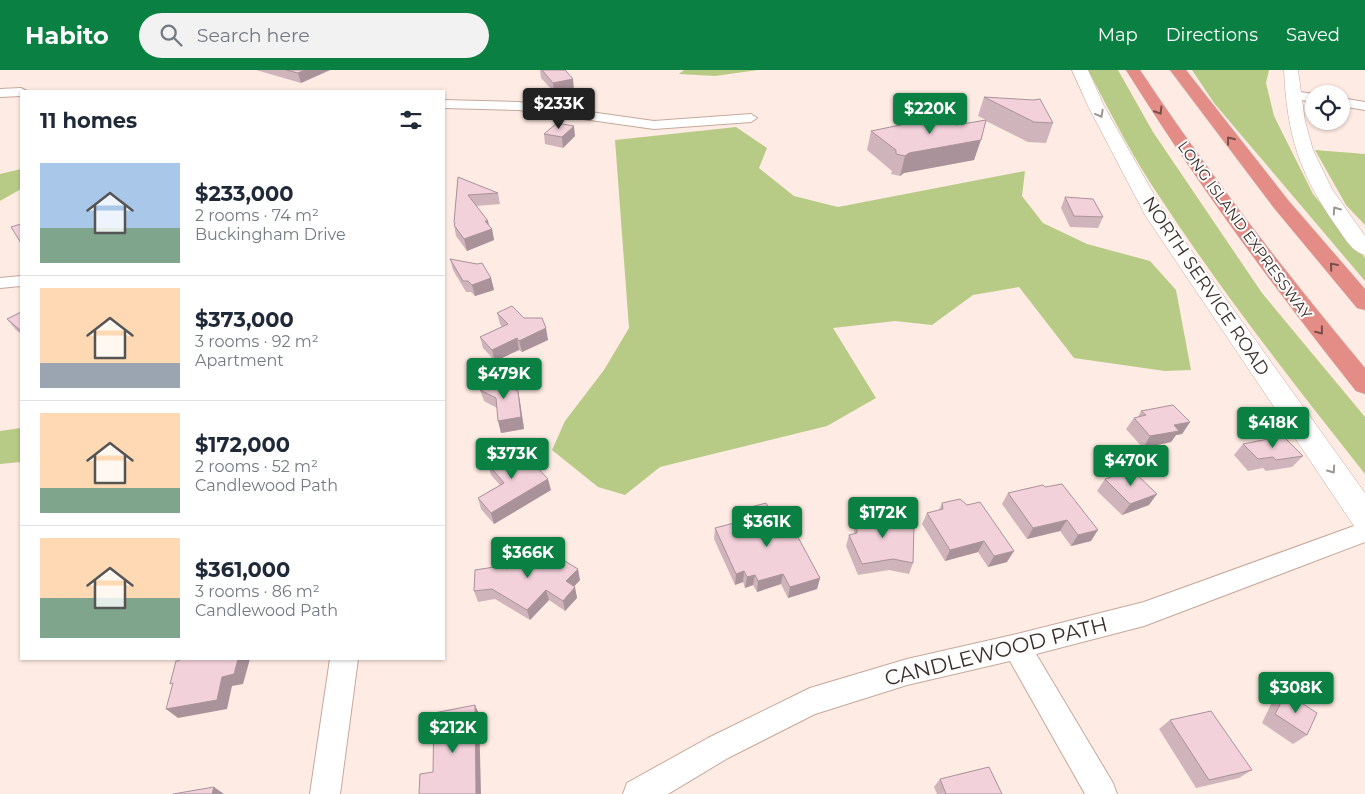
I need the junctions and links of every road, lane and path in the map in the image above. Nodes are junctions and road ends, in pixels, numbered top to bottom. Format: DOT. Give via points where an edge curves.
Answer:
graph roads {
  1 [pos="1080,70"];
  2 [pos="1133,70"];
  3 [pos="1178,70"];
  4 [pos="1291,70"];
  5 [pos="20,92"];
  6 [pos="0,93"];
  7 [pos="1293,95"];
  8 [pos="1305,97"];
  9 [pos="445,104"];
  10 [pos="1350,104"];
  11 [pos="1365,106"];
  12 [pos="751,118"];
  13 [pos="1365,249"];
  14 [pos="20,281"];
  15 [pos="0,283"];
  16 [pos="1365,302"];
  17 [pos="1365,386"];
  18 [pos="1365,517"];
  19 [pos="1365,532"];
  20 [pos="1017,647"];
  21 [pos="344,660"];
  22 [pos="325,794"];
  23 [pos="638,794"];
  24 [pos="1102,794"];
  1 -- 18 [label="main road, NORTH SERVICE ROAD, one-way" via="1155,215"];
  2 -- 17 [label="highway, LONG ISLAND EXPRESSWAY, one-way" via="1220,200"];
  16 -- 3 [label="highway, one-way" via="1281,204"];
  4 -- 7 [label="main road"];
  5 -- 6 [label="street"];
  7 -- 8 [label="street"];
  13 -- 7 [label="main road, one-way" via="1320,187 1303,149"];
  9 -- 12 [label="street" via="519,106 654,125"];
  10 -- 11 [label="street"];
  14 -- 15 [label="street"];
  19 -- 20 [label="street, CANDLEWOOD PATH" via="1144,614"];
  20 -- 23 [label="street, CANDLEWOOD PATH" via="907,672 810,702 718,748"];
  20 -- 24 [label="street"];
  21 -- 22 [label="street"];
}
